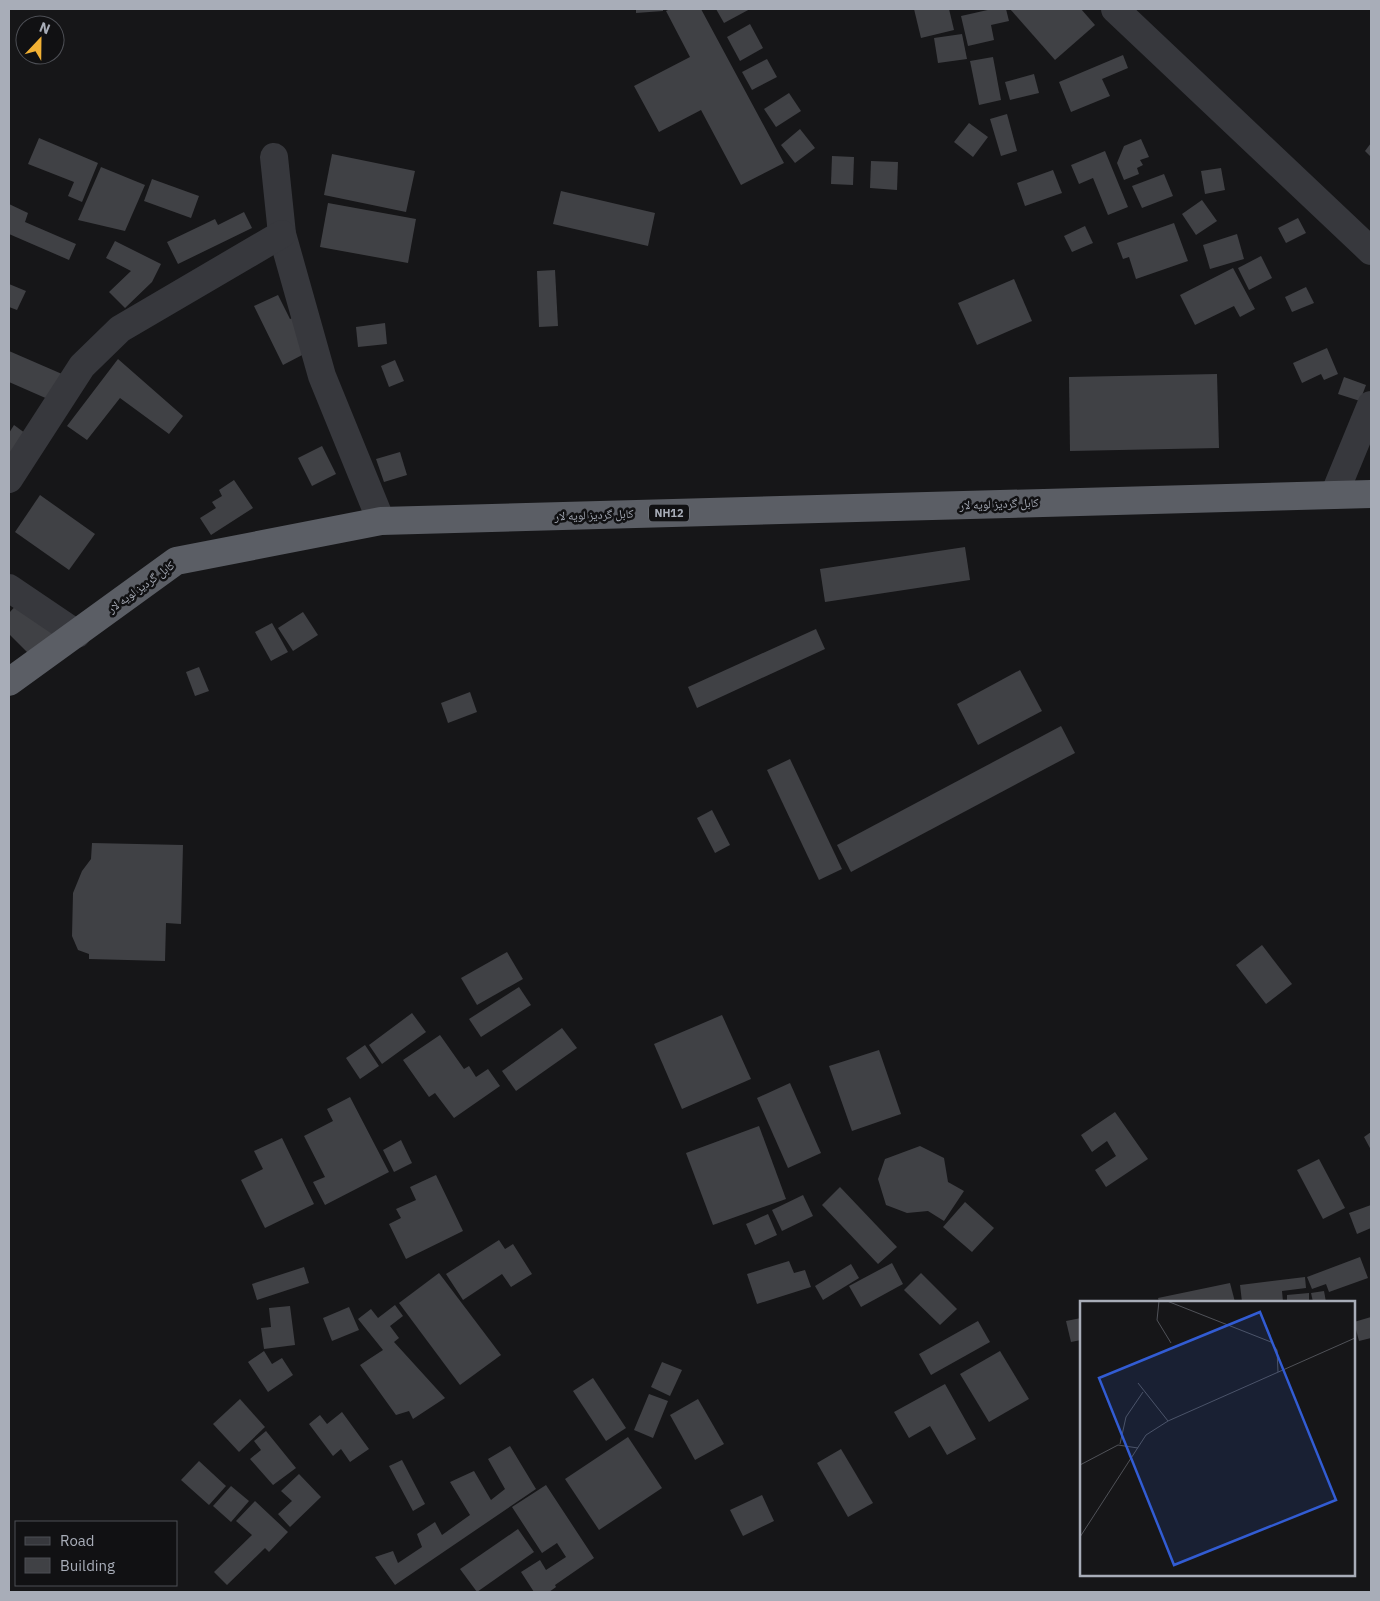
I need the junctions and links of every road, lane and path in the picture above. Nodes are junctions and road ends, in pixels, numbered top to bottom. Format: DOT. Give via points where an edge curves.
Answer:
graph roads {
  1 [pos="1115,9"];
  2 [pos="274,157"];
  3 [pos="282,234"];
  4 [pos="1371,251"];
  5 [pos="1371,405"];
  6 [pos="9,479"];
  7 [pos="1371,494"];
  8 [pos="1334,495"];
  9 [pos="381,521"];
  10 [pos="9,588"];
  11 [pos="77,634"];
  12 [pos="9,682"];
  1 -- 4 [label="street"];
  2 -- 3 [label="street"];
  3 -- 6 [label="street" via="120,329 82,366"];
  3 -- 9 [label="street" via="322,376"];
  5 -- 8 [label="street"];
  7 -- 8 [label="highway, کابل گردیز لویه لار / NH12"];
  8 -- 9 [label="highway, کابل گردیز لویه لار / NH12"];
  9 -- 11 [label="highway, کابل گردیز لویه لار / NH12" via="176,561"];
  10 -- 11 [label="street"];
  11 -- 12 [label="highway, کابل گردیز لویه لار / NH12"];
}
